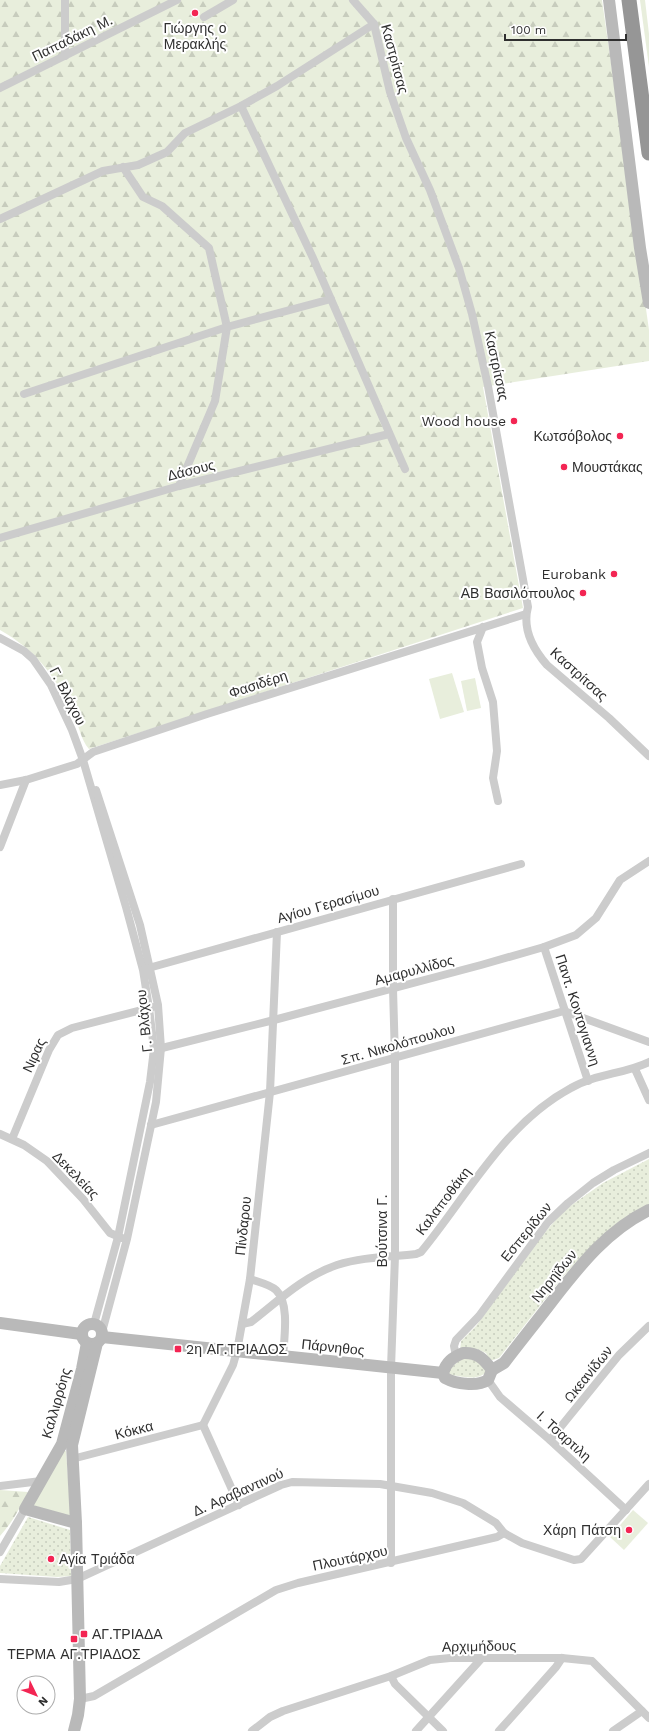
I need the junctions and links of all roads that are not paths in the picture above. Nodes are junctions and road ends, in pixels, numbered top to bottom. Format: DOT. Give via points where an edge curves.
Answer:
graph roads {
  1 [pos="65,0"];
  2 [pos="177,0"];
  3 [pos="233,0"];
  4 [pos="353,0"];
  5 [pos="610,0"];
  6 [pos="629,0"];
  7 [pos="204,17"];
  8 [pos="374,24"];
  9 [pos="64,56"];
  10 [pos="0,88"];
  11 [pos="241,106"];
  12 [pos="649,153"];
  13 [pos="123,168"];
  14 [pos="0,219"];
  15 [pos="330,299"];
  16 [pos="649,303"];
  17 [pos="227,327"];
  18 [pos="24,394"];
  19 [pos="389,434"];
  20 [pos="405,469"];
  21 [pos="178,486"];
  22 [pos="0,538"];
  23 [pos="526,614"];
  24 [pos="483,627"];
  25 [pos="0,638"];
  26 [pos="649,756"];
  27 [pos="83,760"];
  28 [pos="26,780"];
  29 [pos="0,785"];
  30 [pos="498,801"];
  31 [pos="0,847"];
  32 [pos="649,861"];
  33 [pos="521,864"];
  34 [pos="393,899"];
  35 [pos="277,932"];
  36 [pos="544,947"];
  37 [pos="146,969"];
  38 [pos="393,989"];
  39 [pos="158,1005"];
  40 [pos="148,1008"];
  41 [pos="564,1011"];
  42 [pos="274,1020"];
  43 [pos="649,1042"];
  44 [pos="158,1048"];
  45 [pos="395,1058"];
  46 [pos="649,1062"];
  47 [pos="635,1069"];
  48 [pos="588,1081"];
  49 [pos="270,1092"];
  50 [pos="649,1100"];
  51 [pos="151,1125"];
  52 [pos="0,1134"];
  53 [pos="12,1138"];
  54 [pos="649,1153"];
  55 [pos="649,1210"];
  56 [pos="118,1237"];
  57 [pos="127,1238"];
  58 [pos="395,1256"];
  59 [pos="250,1279"];
  60 [pos="282,1297"];
  61 [pos="0,1323"];
  62 [pos="242,1324"];
  63 [pos="649,1326"];
  64 [pos="94,1336"];
  65 [pos="237,1352"];
  66 [pos="456,1356"];
  67 [pos="283,1357"];
  68 [pos="392,1368"];
  69 [pos="443,1373"];
  70 [pos="490,1375"];
  71 [pos="202,1426"];
  72 [pos="550,1440"];
  73 [pos="72,1459"];
  74 [pos="41,1481"];
  75 [pos="649,1484"];
  76 [pos="0,1486"];
  77 [pos="392,1486"];
  78 [pos="239,1505"];
  79 [pos="25,1509"];
  80 [pos="626,1510"];
  81 [pos="76,1523"];
  82 [pos="504,1533"];
  83 [pos="0,1552"];
  84 [pos="391,1563"];
  85 [pos="0,1579"];
  86 [pos="77,1579"];
  87 [pos="562,1658"];
  88 [pos="481,1659"];
  89 [pos="391,1676"];
  90 [pos="80,1700"];
  91 [pos="642,1711"];
  92 [pos="429,1717"];
  93 [pos="649,1718"];
  94 [pos="74,1731"];
  95 [pos="252,1731"];
  96 [pos="416,1731"];
  97 [pos="443,1731"];
  98 [pos="499,1731"];
  99 [pos="613,1731"];
  1 -- 9 [label="street"];
  2 -- 9 [label="street, Παπαδάκη Μ."];
  3 -- 7 [label="street"];
  4 -- 8 [label="street, Καστρίτσας"];
  5 -- 16 [label="street"];
  6 -- 12 [label="highway"];
  8 -- 11 [label="street"];
  8 -- 23 [label="street, Καστρίτσας" via="390,92 459,268 472,314 513,521 528,607"];
  9 -- 10 [label="street, Παπαδάκη Μ."];
  11 -- 13 [label="street" via="185,133 167,152 138,165"];
  11 -- 15 [label="street"];
  13 -- 14 [label="street" via="103,171"];
  13 -- 17 [label="street" via="143,197 162,206 209,248"];
  15 -- 17 [label="street"];
  15 -- 19 [label="street"];
  17 -- 18 [label="street"];
  17 -- 21 [label="street" via="215,401"];
  19 -- 20 [label="street"];
  19 -- 21 [label="street, Δάσους"];
  21 -- 22 [label="street, Δάσους"];
  23 -- 24 [label="street, Φασιδέρη"];
  23 -- 26 [label="street, Καστρίτσας" via="529,637 539,656"];
  24 -- 27 [label="street, Φασιδέρη" via="93,752"];
  24 -- 30 [label="street" via="477,642 493,702 497,751 493,778"];
  25 -- 27 [label="street, Γ. Βλάχου" via="24,651 42,672 66,714"];
  27 -- 28 [label="street, Φασιδέρη"];
  27 -- 37 [label="street, Γ. Βλάχου" via="93,782 140,926"];
  28 -- 29 [label="street, Φασιδέρη"];
  28 -- 31 [label="street"];
  32 -- 36 [label="street, Αμαρυλλίδος" via="620,880 596,918 576,935"];
  33 -- 34 [label="street, Αγίου Γερασίμου"];
  34 -- 35 [label="street, Αγίου Γερασίμου"];
  34 -- 38 [label="street, Βούτσινα Γ."];
  35 -- 37 [label="street, Αγίου Γερασίμου"];
  35 -- 42 [label="street, Πίνδαρου"];
  36 -- 38 [label="street, Αμαρυλλίδος"];
  36 -- 41 [label="street, Παντ. Κοντογιαννη"];
  37 -- 39 [label="street, Γ. Βλάχου"];
  37 -- 40 [label="street, Γ. Βλάχου"];
  38 -- 42 [label="street, Αμαρυλλίδος"];
  38 -- 45 [label="street, Βούτσινα Γ."];
  39 -- 40 [label="street, Νιρας"];
  39 -- 44 [label="street, Γ. Βλάχου"];
  40 -- 44 [label="street, Γ. Βλάχου"];
  40 -- 53 [label="street, Νιρας" via="72,1028 58,1035 49,1050"];
  41 -- 43 [label="street"];
  41 -- 45 [label="street, Σπ. Νικολόπουλου"];
  41 -- 48 [label="street, Παντ. Κοντογιαννη"];
  42 -- 44 [label="street, Αμαρυλλίδος"];
  42 -- 49 [label="street, Πίνδαρου"];
  44 -- 51 [label="street, Γ. Βλάχου" via="156,1102"];
  44 -- 56 [label="street, Γ. Βλάχου"];
  45 -- 49 [label="street, Σπ. Νικολόπουλου"];
  45 -- 58 [label="street, Βούτσινα Γ."];
  46 -- 47 [label="street, Καλαποθάκη"];
  47 -- 48 [label="street, Καλαποθάκη"];
  47 -- 50 [label="street"];
  48 -- 58 [label="street, Καλαποθάκη" via="558,1096 509,1136 421,1252"];
  49 -- 51 [label="street, Σπ. Νικολόπουλου"];
  49 -- 59 [label="street, Πίνδαρου"];
  51 -- 57 [label="street, Γ. Βλάχου"];
  52 -- 53 [label="street, Δεκελείας"];
  53 -- 56 [label="street, Δεκελείας" via="51,1165 108,1230"];
  54 -- 66 [label="street, Εσπερίδων" via="593,1183 548,1222 479,1316 456,1340"];
  55 -- 70 [label="street, Νηρηϊδων" via="618,1229 597,1248 579,1267 504,1363"];
  56 -- 57 [label="street"];
  56 -- 64 [label="street, Γ. Βλάχου"];
  57 -- 64 [label="street, Γ. Βλάχου"];
  58 -- 60 [label="street, Καλαποθάκη" via="364,1259 335,1266 308,1279"];
  58 -- 68 [label="street, Βούτσινα Γ."];
  59 -- 60 [label="street" via="273,1288"];
  59 -- 62 [label="street, Πίνδαρου"];
  60 -- 62 [label="street, Καλαποθάκη" via="250,1322"];
  60 -- 67 [label="street" via="285,1312"];
  61 -- 64 [label="street, Πάρνηθος"];
  62 -- 65 [label="street, Πίνδαρου"];
  63 -- 72 [label="street, Ωκεανίδων" via="619,1355"];
  64 -- 65 [label="street, Πάρνηθος"];
  64 -- 73 [label="street" via="74,1434"];
  64 -- 74 [label="street, Καλλιρρόης" via="63,1440"];
  65 -- 67 [label="street, Πάρνηθος"];
  65 -- 71 [label="street, Πίνδαρου"];
  66 -- 69 [label="street" via="447,1363"];
  66 -- 70 [label="street" via="473,1353 483,1358"];
  67 -- 68 [label="street, Πάρνηθος"];
  68 -- 69 [label="street, Πάρνηθος"];
  68 -- 77 [label="street, Βούτσινα Γ."];
  69 -- 70 [label="street" via="448,1380 463,1383 482,1383"];
  70 -- 72 [label="street, Ι. Τσαρτιλη" via="500,1396"];
  71 -- 73 [label="street, Κόκκα"];
  71 -- 78 [label="street"];
  72 -- 80 [label="street, Ι. Τσαρτιλη"];
  73 -- 81 [label="street"];
  74 -- 76 [label="street"];
  74 -- 79 [label="street, Καλλιρρόης"];
  75 -- 80 [label="street"];
  77 -- 78 [label="street, Δ. Αραβαντινού" via="344,1482 288,1482"];
  77 -- 82 [label="street, Δ. Αραβαντινού" via="432,1493 463,1503 496,1524"];
  77 -- 84 [label="street, Βούτσινα Γ."];
  78 -- 86 [label="street, Δ. Αραβαντινού"];
  79 -- 81 [label="street"];
  79 -- 83 [label="street, Καλλιρρόης"];
  80 -- 82 [label="street" via="581,1559 574,1560 559,1555"];
  81 -- 86 [label="street"];
  82 -- 84 [label="street, Πλουτάρχου" via="497,1537"];
  84 -- 90 [label="street, Πλουτάρχου" via="276,1590 94,1696"];
  85 -- 86 [label="street, Δ. Αραβαντινού" via="59,1582"];
  86 -- 90 [label="street"];
  87 -- 88 [label="street, Αρχιμήδους"];
  87 -- 91 [label="street, Αρχιμήδους" via="592,1661"];
  87 -- 98 [label="street"];
  88 -- 89 [label="street, Αρχιμήδους" via="430,1660"];
  88 -- 92 [label="street"];
  89 -- 92 [label="street" via="395,1684"];
  89 -- 95 [label="street, Αρχιμήδους" via="282,1711"];
  90 -- 94 [label="street"];
  91 -- 93 [label="street, Αρχιμήδους"];
  91 -- 99 [label="street"];
  92 -- 96 [label="street"];
  92 -- 97 [label="street"];
}
